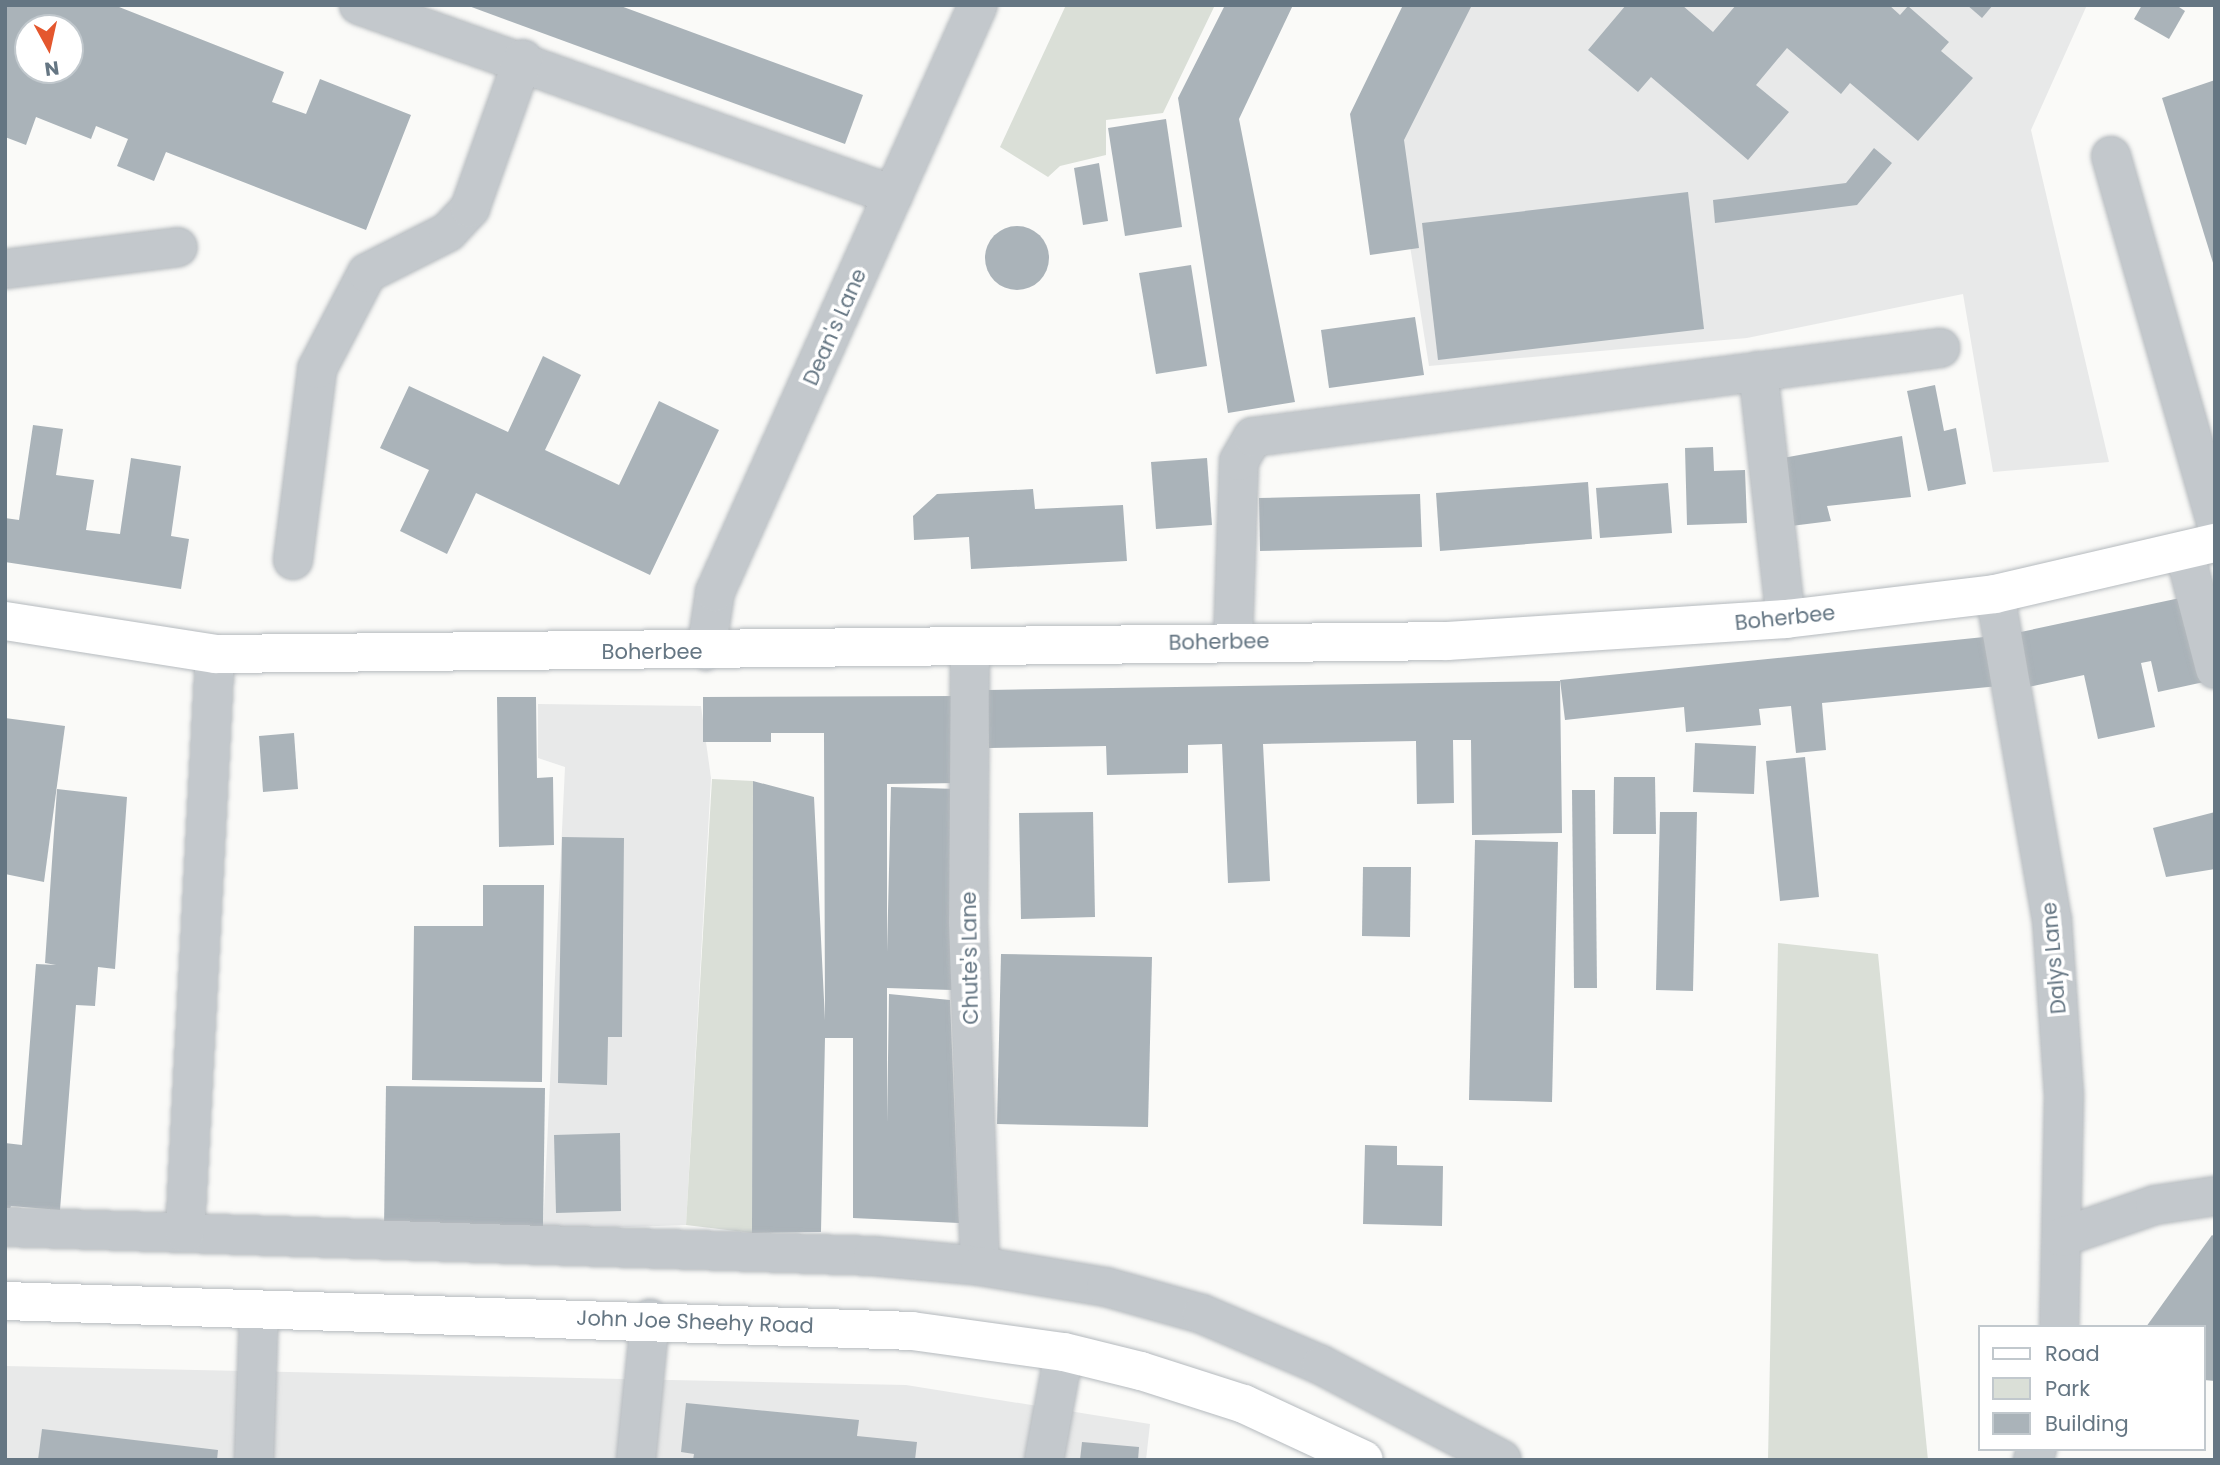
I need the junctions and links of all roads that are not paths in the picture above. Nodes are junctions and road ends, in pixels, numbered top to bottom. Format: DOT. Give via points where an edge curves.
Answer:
graph roads {
  1 [pos="359,5"];
  2 [pos="978,5"];
  3 [pos="523,59"];
  4 [pos="2111,156"];
  5 [pos="892,195"];
  6 [pos="178,247"];
  7 [pos="5,269"];
  8 [pos="1940,348"];
  9 [pos="1759,371"];
  10 [pos="2215,518"];
  11 [pos="2199,546"];
  12 [pos="293,560"];
  13 [pos="1995,594"];
  14 [pos="1786,619"];
  15 [pos="5,621"];
  16 [pos="1233,641"];
  17 [pos="971,649"];
  18 [pos="706,651"];
  19 [pos="215,654"];
  20 [pos="2215,669"];
  21 [pos="2215,1196"];
  22 [pos="5,1227"];
  23 [pos="185,1233"];
  24 [pos="2062,1237"];
  25 [pos="980,1266"];
  26 [pos="5,1301"];
  27 [pos="259,1311"];
  28 [pos="650,1319"];
  29 [pos="2059,1325"];
  30 [pos="1064,1352"];
  31 [pos="254,1460"];
  32 [pos="636,1460"];
  33 [pos="1044,1460"];
  34 [pos="1364,1460"];
  35 [pos="1502,1460"];
  1 -- 3 [label="street"];
  2 -- 5 [label="street, Dean's Lane"];
  3 -- 5 [label="street"];
  3 -- 12 [label="street" via="470,208 448,232 367,273 317,369"];
  4 -- 10 [label="street"];
  5 -- 18 [label="street, Dean's Lane" via="715,592"];
  6 -- 7 [label="street"];
  8 -- 9 [label="street"];
  9 -- 14 [label="street"];
  9 -- 16 [label="street" via="1253,437 1239,461"];
  11 -- 13 [label="main road, Boherbee"];
  11 -- 20 [label="street"];
  13 -- 14 [label="main road, Boherbee"];
  13 -- 24 [label="street, Dalys Lane" via="2052,919 2064,1097"];
  14 -- 16 [label="main road, Boherbee" via="1447,641"];
  15 -- 19 [label="main road, Boherbee"];
  16 -- 17 [label="main road, Boherbee"];
  17 -- 18 [label="main road, Boherbee"];
  17 -- 25 [label="street, Chute's Lane" via="968,922"];
  18 -- 19 [label="main road, Boherbee"];
  19 -- 23 [label="street"];
  21 -- 24 [label="street" via="2155,1205"];
  22 -- 23 [label="street"];
  23 -- 25 [label="street" via="873,1256"];
  24 -- 29 [label="street, Dalys Lane"];
  25 -- 35 [label="street" via="1106,1287 1202,1314 1321,1366"];
  26 -- 27 [label="main road, John Joe Sheehy Road"];
  27 -- 28 [label="main road, John Joe Sheehy Road"];
  27 -- 31 [label="street"];
  28 -- 30 [label="main road, John Joe Sheehy Road" via="912,1331"];
  28 -- 32 [label="street"];
  30 -- 33 [label="street"];
  30 -- 34 [label="main road, John Joe Sheehy Road" via="1244,1404"];
}
